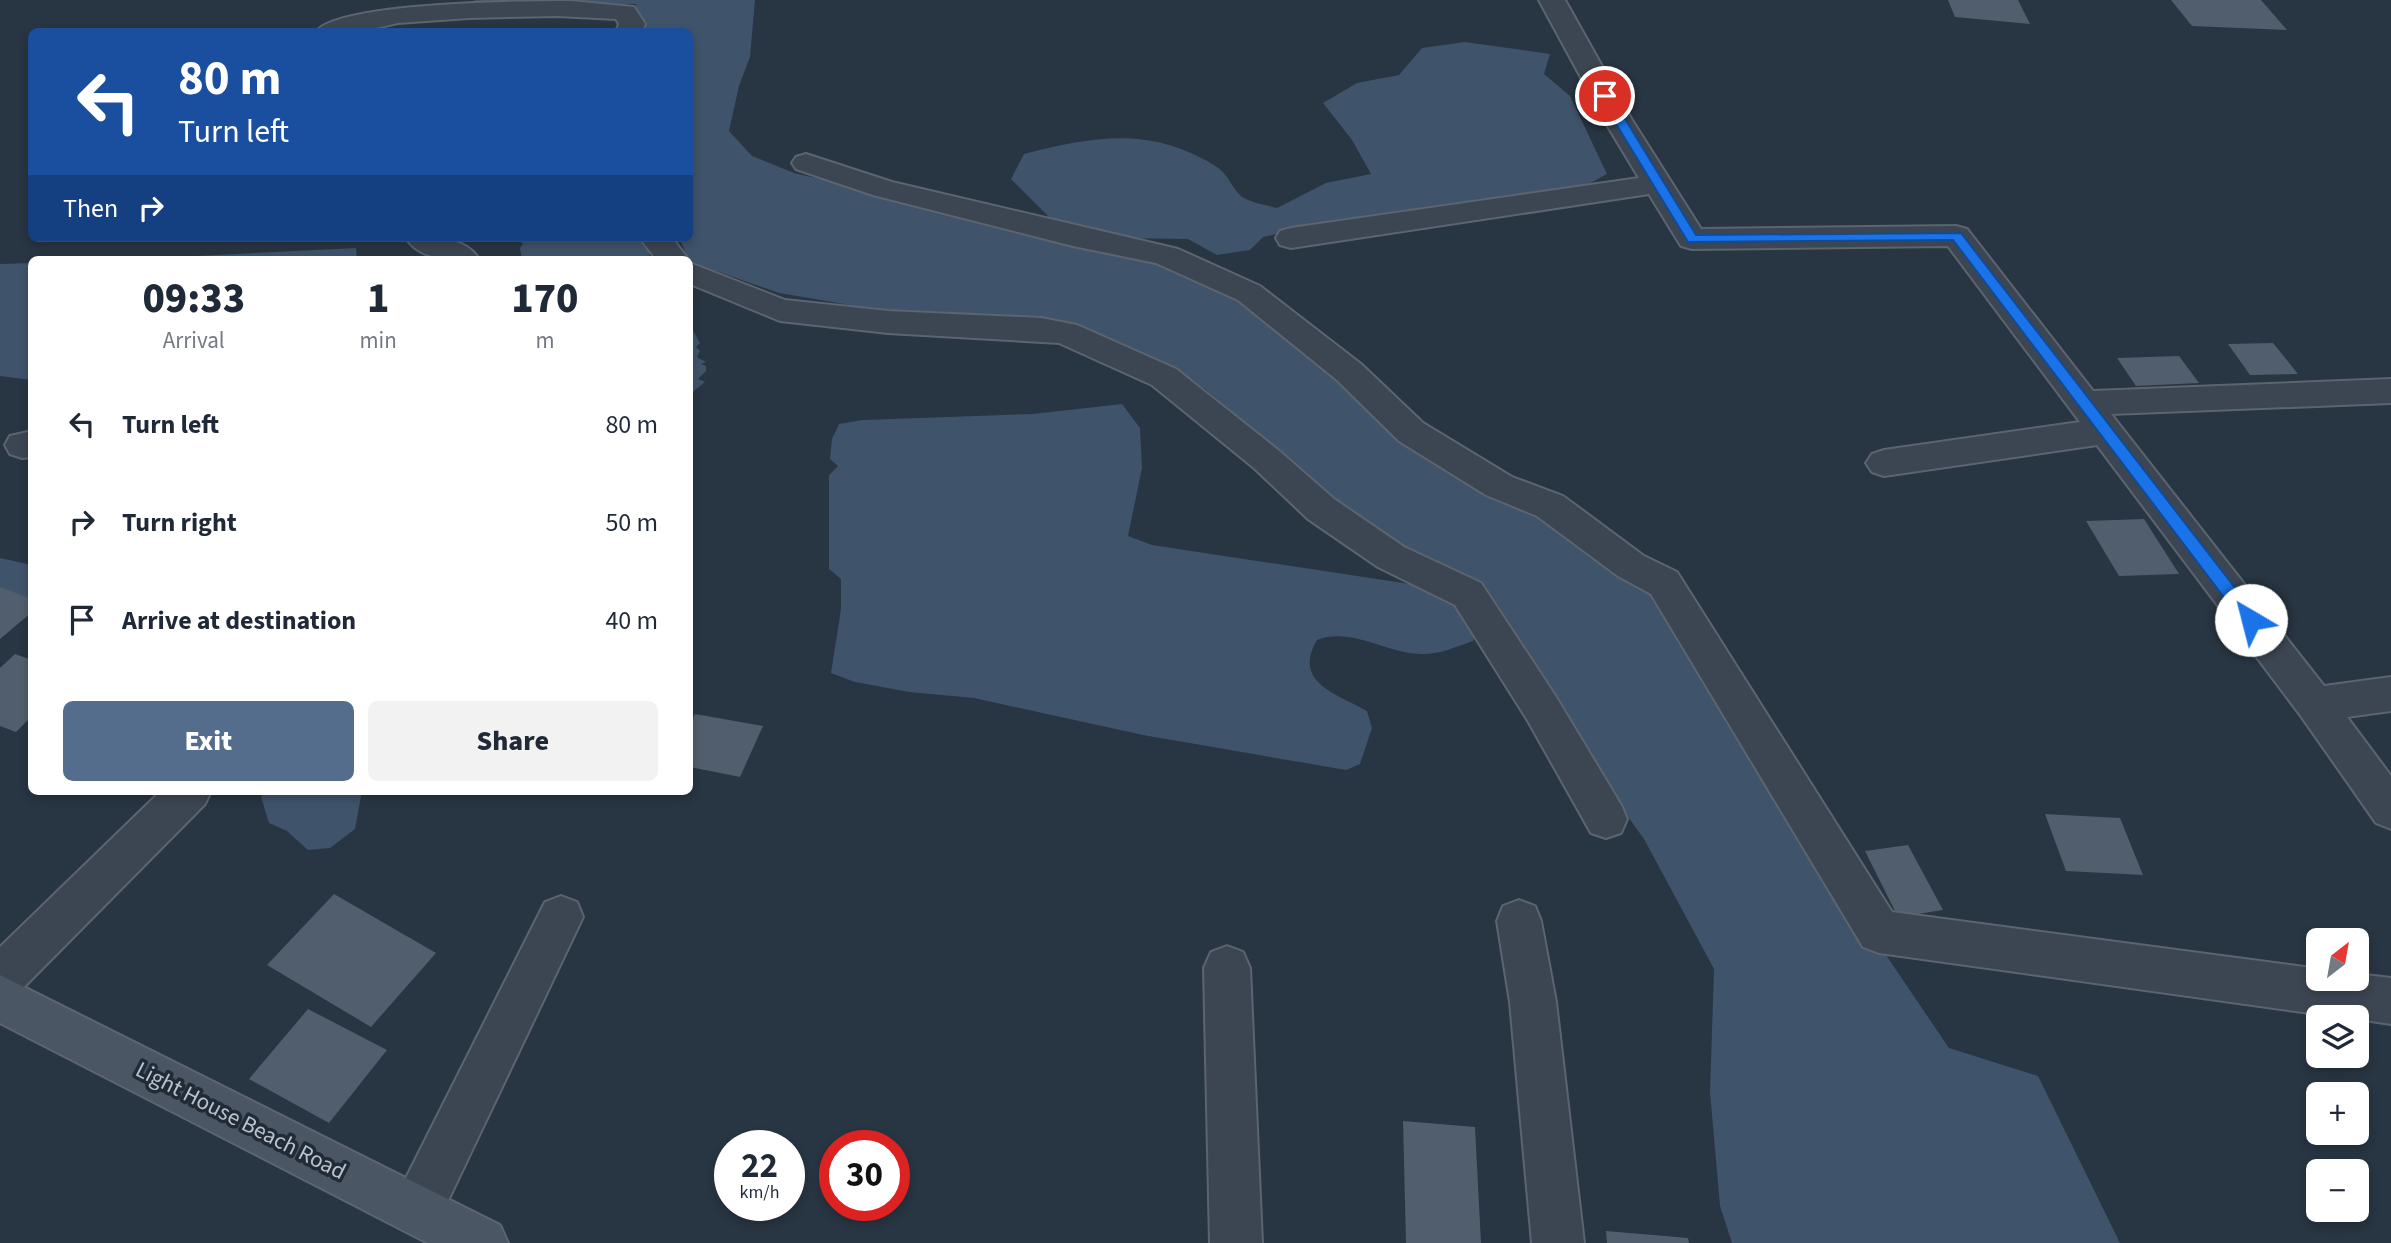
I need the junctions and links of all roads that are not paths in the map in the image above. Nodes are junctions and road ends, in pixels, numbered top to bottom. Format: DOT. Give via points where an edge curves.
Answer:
graph roads {
  1 [pos="1552,0"];
  2 [pos="340,28"];
  3 [pos="630,28"];
  4 [pos="806,163"];
  5 [pos="1658,184"];
  6 [pos="1291,238"];
  7 [pos="429,242"];
  8 [pos="658,242"];
  9 [pos="458,256"];
  10 [pos="670,256"];
  11 [pos="693,274"];
  12 [pos="2391,391"];
  13 [pos="2085,403"];
  14 [pos="2106,431"];
  15 [pos="1884,463"];
  16 [pos="2391,694"];
  17 [pos="2315,704"];
  18 [pos="186,795"];
  19 [pos="2391,810"];
  20 [pos="1606,819"];
  21 [pos="561,917"];
  22 [pos="1519,921"];
  23 [pos="1227,968"];
  24 [pos="0,979"];
  25 [pos="0,998"];
  26 [pos="2391,1001"];
  27 [pos="416,1210"];
  28 [pos="482,1243"];
  29 [pos="1236,1243"];
  30 [pos="1558,1243"];
  1 -- 5 [label="street"];
  2 -- 3 [label="street" via="421,12 579,8 625,12"];
  4 -- 26 [label="street" via="883,189 1167,256 1249,293 1349,372 1411,432 1499,486 1550,506 1631,566 1664,583 1879,932"];
  5 -- 6 [label="street"];
  5 -- 13 [label="street" via="1692,239 1956,236"];
  7 -- 9 [label="street"];
  8 -- 10 [label="street"];
  11 -- 20 [label="street" via="780,310 1066,333 1164,377 1321,509 1391,556 1468,593"];
  12 -- 13 [label="street"];
  13 -- 14 [label="street"];
  14 -- 15 [label="street"];
  14 -- 17 [label="street"];
  16 -- 17 [label="street"];
  17 -- 19 [label="street"];
  18 -- 24 [label="street"];
  21 -- 27 [label="street"];
  22 -- 30 [label="street" via="1533,1002"];
  23 -- 29 [label="street"];
  25 -- 27 [label="main road, Light House Beach Road"];
  27 -- 28 [label="main road, Light House Beach Road"];
}
